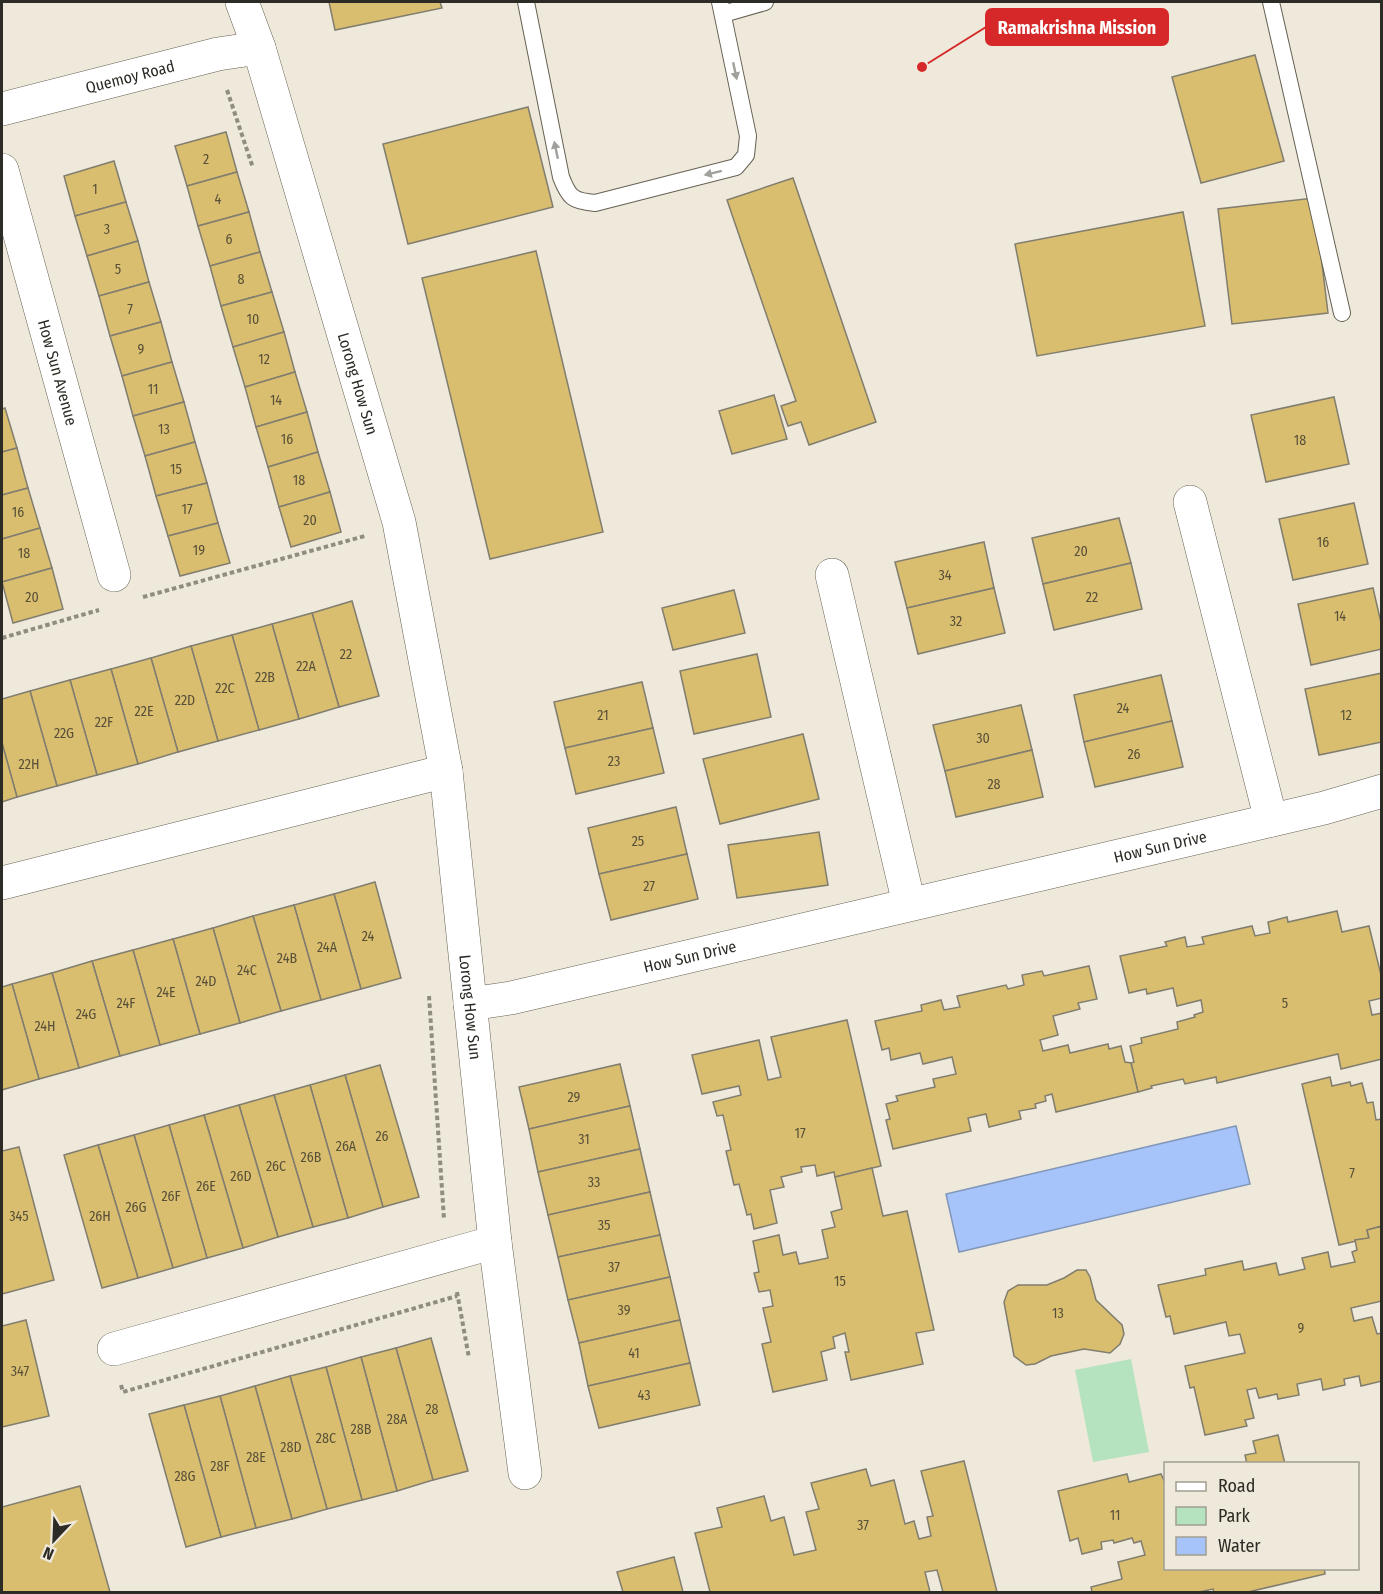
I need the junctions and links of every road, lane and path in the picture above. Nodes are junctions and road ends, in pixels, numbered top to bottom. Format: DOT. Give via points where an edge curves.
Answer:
graph roads {
  1 [pos="242,2"];
  2 [pos="526,2"];
  3 [pos="765,2"];
  4 [pos="1271,2"];
  5 [pos="721,8"];
  6 [pos="259,48"];
  7 [pos="2,109"];
  8 [pos="2,170"];
  9 [pos="1342,313"];
  10 [pos="1190,502"];
  11 [pos="399,522"];
  12 [pos="114,575"];
  13 [pos="832,575"];
  14 [pos="136,599"];
  15 [pos="108,608"];
  16 [pos="2,638"];
  17 [pos="446,771"];
  18 [pos="1382,791"];
  19 [pos="1272,820"];
  20 [pos="2,883"];
  21 [pos="909,904"];
  22 [pos="470,1004"];
  23 [pos="495,1242"];
  24 [pos="458,1296"];
  25 [pos="114,1349"];
  26 [pos="525,1473"];
  1 -- 6 [label="street, Lorong How Sun"];
  5 -- 2 [label="lane, one-way" via="748,136 746,155 736,168 595,203 579,201 567,193 561,177"];
  3 -- 5 [label="lane"];
  4 -- 9 [label="lane"];
  6 -- 7 [label="street, Quemoy Road" via="218,54"];
  6 -- 11 [label="street, Lorong How Sun"];
  8 -- 12 [label="street, How Sun Avenue"];
  10 -- 19 [label="street"];
  11 -- 14 [label="path" via="370,535"];
  11 -- 17 [label="street, Lorong How Sun"];
  13 -- 21 [label="street"];
  15 -- 16 [label="path"];
  17 -- 20 [label="street"];
  17 -- 22 [label="street, Lorong How Sun"];
  18 -- 19 [label="street, How Sun Drive"];
  19 -- 21 [label="street, How Sun Drive"];
  21 -- 22 [label="street, How Sun Drive" via="511,998"];
  22 -- 23 [label="street, Lorong How Sun"];
  23 -- 25 [label="street"];
  23 -- 26 [label="street, Lorong How Sun"];
  24 -- 25 [label="path" via="123,1392"];
}
